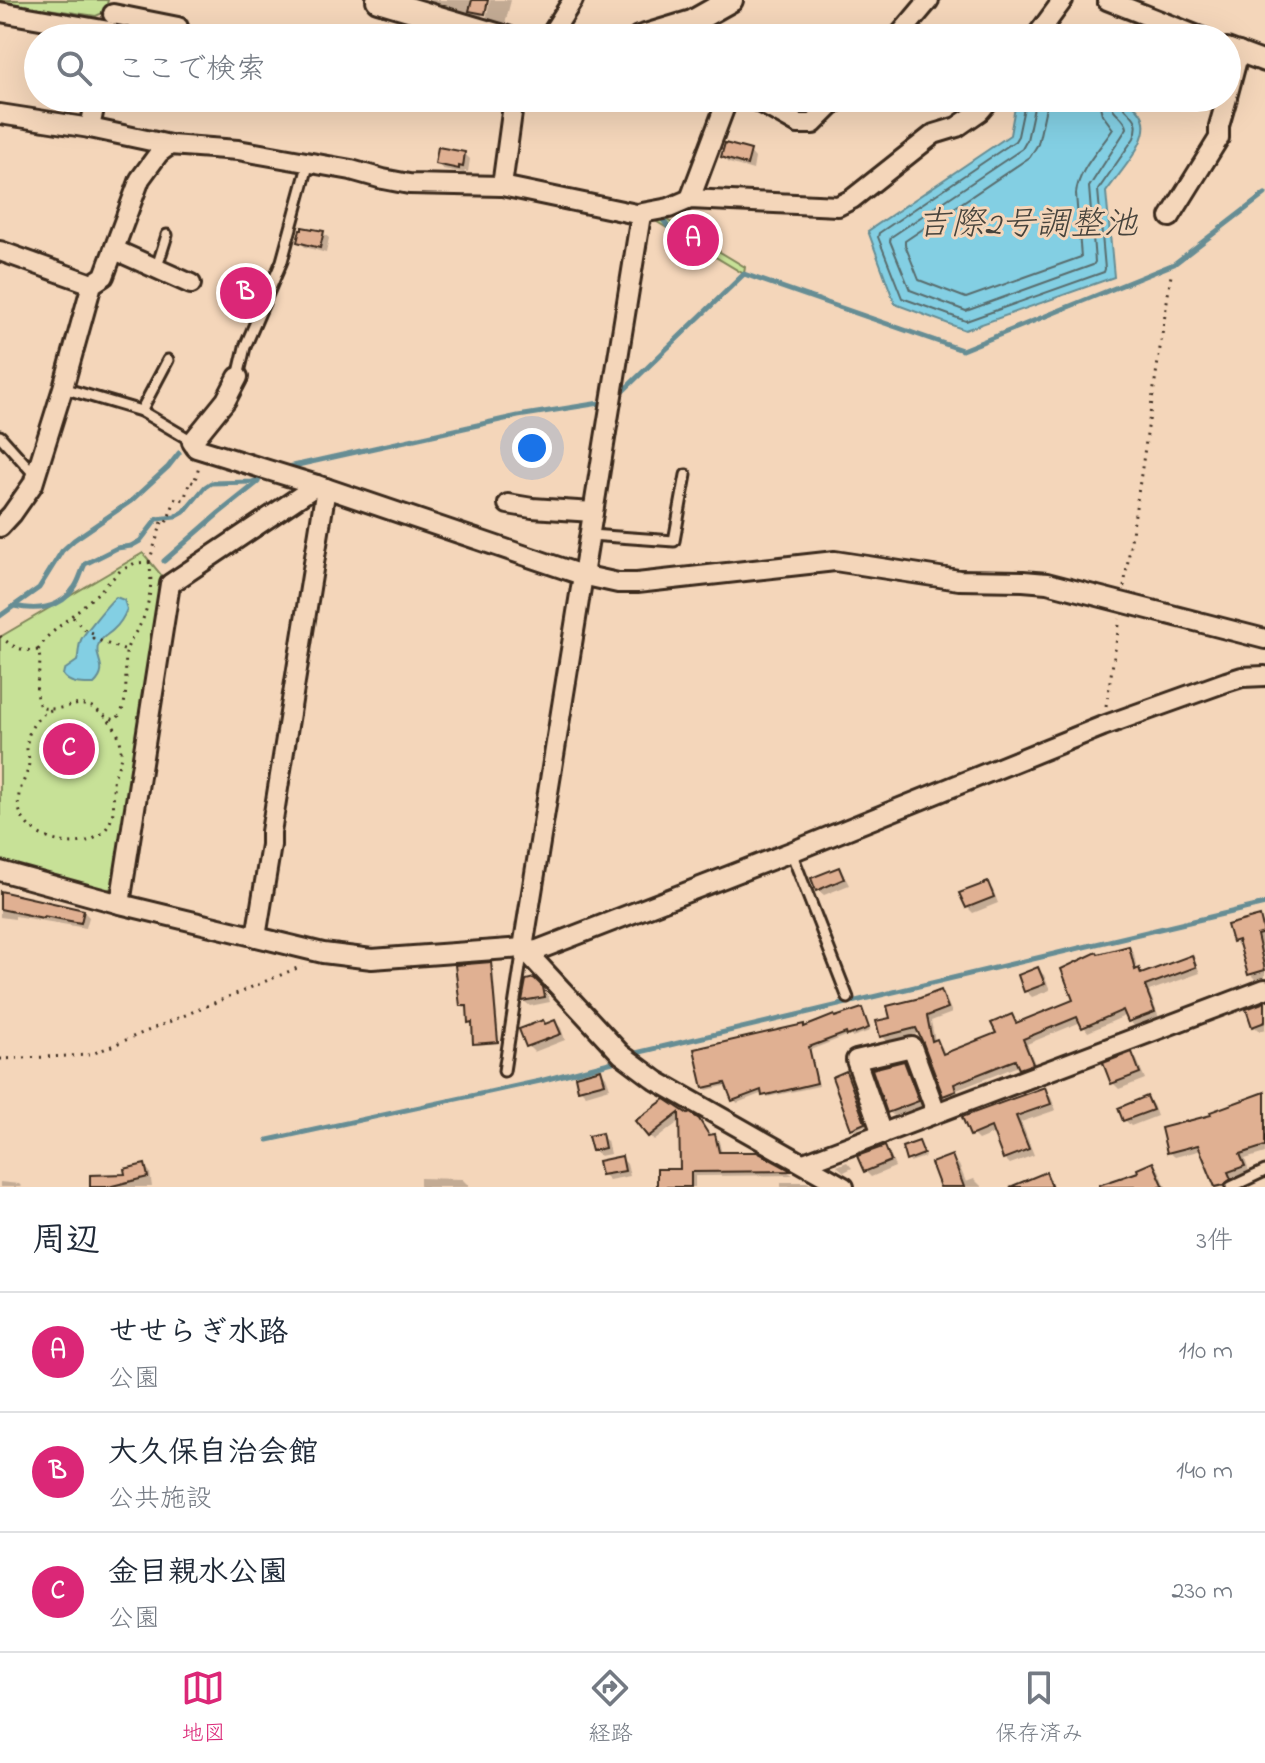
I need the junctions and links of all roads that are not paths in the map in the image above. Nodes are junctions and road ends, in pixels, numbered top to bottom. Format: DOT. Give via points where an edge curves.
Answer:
graph roads {
  1 [pos="378,0"];
  2 [pos="573,0"];
  3 [pos="731,0"];
  4 [pos="929,0"];
  5 [pos="1063,0"];
  6 [pos="1110,1"];
  7 [pos="0,12"];
  8 [pos="111,21"];
  9 [pos="144,24"];
  10 [pos="459,24"];
  11 [pos="558,24"];
  12 [pos="704,24"];
  13 [pos="910,24"];
  14 [pos="1045,24"];
  15 [pos="1168,24"];
  16 [pos="1241,53"];
  17 [pos="1265,62"];
  18 [pos="93,112"];
  19 [pos="512,112"];
  20 [pos="723,112"];
  21 [pos="777,112"];
  22 [pos="825,112"];
  23 [pos="970,112"];
  24 [pos="1223,112"];
  25 [pos="0,114"];
  26 [pos="90,128"];
  27 [pos="170,145"];
  28 [pos="309,162"];
  29 [pos="502,186"];
  30 [pos="690,199"];
  31 [pos="641,215"];
  32 [pos="1170,217"];
  33 [pos="167,235"];
  34 [pos="115,250"];
  35 [pos="0,251"];
  36 [pos="156,270"];
  37 [pos="92,284"];
  38 [pos="191,284"];
  39 [pos="168,360"];
  40 [pos="238,377"];
  41 [pos="63,388"];
  42 [pos="141,411"];
  43 [pos="0,436"];
  44 [pos="192,442"];
  45 [pos="686,475"];
  46 [pos="36,476"];
  47 [pos="322,486"];
  48 [pos="508,504"];
  49 [pos="593,512"];
  50 [pos="0,527"];
  51 [pos="590,535"];
  52 [pos="582,575"];
  53 [pos="1265,639"];
  54 [pos="1265,676"];
  55 [pos="791,852"];
  56 [pos="0,871"];
  57 [pos="120,904"];
  58 [pos="256,937"];
  59 [pos="523,948"];
  60 [pos="1265,989"];
  61 [pos="848,998"];
  62 [pos="504,1071"];
  63 [pos="936,1112"];
  64 [pos="882,1134"];
  65 [pos="804,1163"];
  66 [pos="1265,1171"];
  67 [pos="844,1187"];
  68 [pos="1231,1187"];
  1 -- 10 [label="street"];
  2 -- 11 [label="street"];
  3 -- 12 [label="street"];
  4 -- 13 [label="street"];
  5 -- 14 [label="street"];
  6 -- 15 [label="street"];
  7 -- 8 [label="street"];
  8 -- 9 [label="street"];
  16 -- 17 [label="street"];
  18 -- 26 [label="street"];
  19 -- 29 [label="street"];
  20 -- 30 [label="street"];
  21 -- 22 [label="street" via="798,124 813,124"];
  23 -- 30 [label="street" via="957,127 934,134 838,206"];
  24 -- 32 [label="street" via="1219,138"];
  25 -- 26 [label="street"];
  26 -- 27 [label="street"];
  27 -- 28 [label="street"];
  27 -- 34 [label="street" via="140,179"];
  28 -- 29 [label="street" via="409,184"];
  28 -- 40 [label="lane" via="282,261 245,347"];
  29 -- 31 [label="street"];
  30 -- 31 [label="street"];
  31 -- 49 [label="street"];
  33 -- 36 [label="lane"];
  34 -- 36 [label="street"];
  34 -- 37 [label="street" via="104,276"];
  35 -- 37 [label="street"];
  36 -- 38 [label="street"];
  37 -- 41 [label="street"];
  39 -- 42 [label="lane"];
  40 -- 44 [label="street"];
  41 -- 42 [label="lane"];
  41 -- 46 [label="street"];
  42 -- 44 [label="lane"];
  43 -- 46 [label="lane"];
  44 -- 47 [label="street" via="196,448"];
  45 -- 51 [label="lane" via="674,541"];
  46 -- 50 [label="street"];
  47 -- 52 [label="street"];
  47 -- 57 [label="street" via="170,584"];
  47 -- 58 [label="street"];
  48 -- 49 [label="street"];
  49 -- 51 [label="street"];
  51 -- 52 [label="street"];
  52 -- 53 [label="street" via="637,583 835,561 959,580 1047,583"];
  52 -- 59 [label="street"];
  54 -- 55 [label="street" via="1242,677 1103,726"];
  55 -- 59 [label="street" via="535,951"];
  55 -- 61 [label="lane"];
  56 -- 57 [label="street"];
  57 -- 58 [label="street"];
  58 -- 59 [label="street" via="372,959"];
  59 -- 62 [label="lane"];
  59 -- 65 [label="street" via="621,1054 657,1081"];
  60 -- 63 [label="street"];
  63 -- 64 [label="street"];
  63 -- 64 [label="street" via="912,1047 856,1060"];
  64 -- 65 [label="street"];
  65 -- 67 [label="street"];
  66 -- 68 [label="lane"];
}
